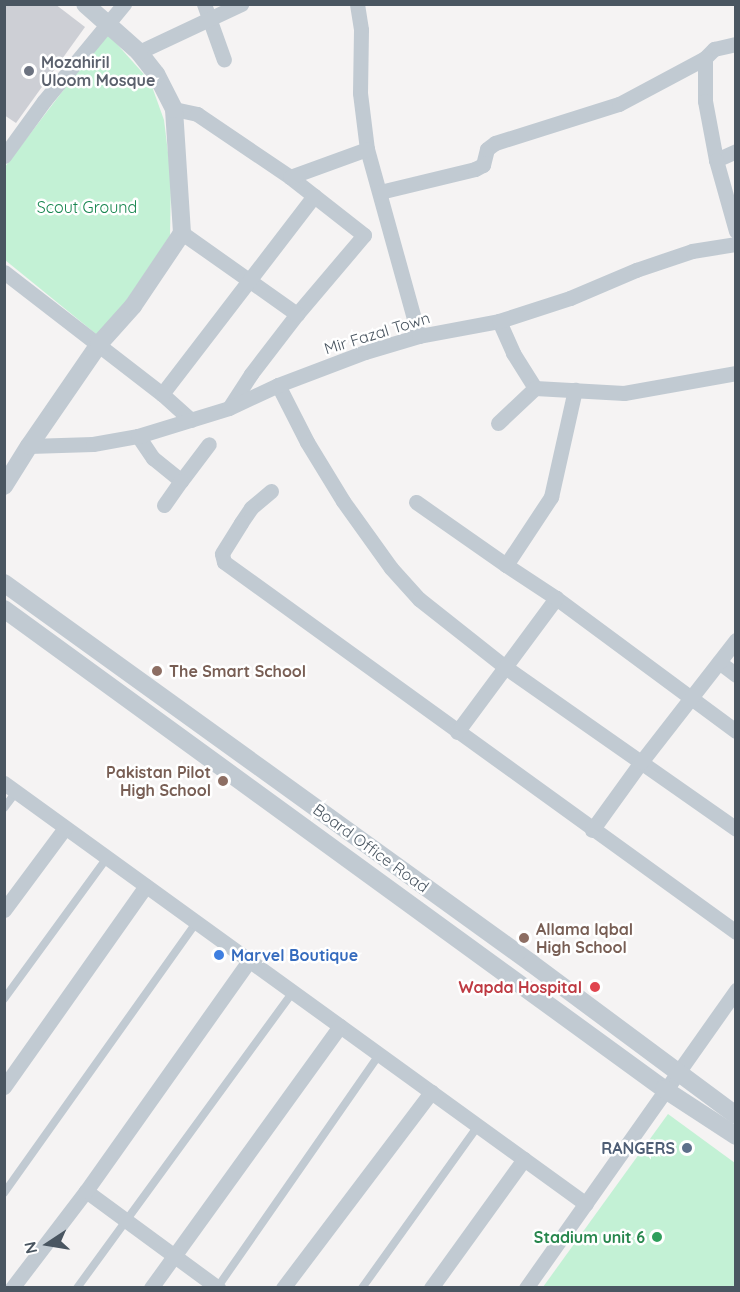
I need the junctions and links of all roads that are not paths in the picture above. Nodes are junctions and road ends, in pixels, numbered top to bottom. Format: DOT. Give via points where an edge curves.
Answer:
graph roads {
  1 [pos="85,4"];
  2 [pos="124,4"];
  3 [pos="204,4"];
  4 [pos="241,4"];
  5 [pos="357,4"];
  6 [pos="210,19"];
  7 [pos="109,24"];
  8 [pos="735,44"];
  9 [pos="139,52"];
  10 [pos="705,58"];
  11 [pos="224,60"];
  12 [pos="174,109"];
  13 [pos="367,149"];
  14 [pos="735,151"];
  15 [pos="4,156"];
  16 [pos="716,160"];
  17 [pos="290,177"];
  18 [pos="380,192"];
  19 [pos="314,196"];
  20 [pos="388,228"];
  21 [pos="735,231"];
  22 [pos="182,233"];
  23 [pos="364,237"];
  24 [pos="735,244"];
  25 [pos="4,272"];
  26 [pos="250,279"];
  27 [pos="297,314"];
  28 [pos="499,321"];
  29 [pos="419,336"];
  30 [pos="99,344"];
  31 [pos="735,373"];
  32 [pos="278,385"];
  33 [pos="535,388"];
  34 [pos="575,390"];
  35 [pos="162,394"];
  36 [pos="229,408"];
  37 [pos="190,420"];
  38 [pos="498,423"];
  39 [pos="138,436"];
  40 [pos="209,444"];
  41 [pos="29,446"];
  42 [pos="181,482"];
  43 [pos="4,486"];
  44 [pos="271,491"];
  45 [pos="416,502"];
  46 [pos="164,505"];
  47 [pos="506,565"];
  48 [pos="4,583"];
  49 [pos="556,597"];
  50 [pos="4,609"];
  51 [pos="735,640"];
  52 [pos="719,662"];
  53 [pos="505,667"];
  54 [pos="735,675"];
  55 [pos="691,698"];
  56 [pos="735,731"];
  57 [pos="457,732"];
  58 [pos="641,762"];
  59 [pos="10,788"];
  60 [pos="4,808"];
  61 [pos="65,828"];
  62 [pos="735,829"];
  63 [pos="592,830"];
  64 [pos="107,858"];
  65 [pos="146,886"];
  66 [pos="4,910"];
  67 [pos="196,922"];
  68 [pos="735,933"];
  69 [pos="249,961"];
  70 [pos="735,990"];
  71 [pos="293,992"];
  72 [pos="4,999"];
  73 [pos="340,1026"];
  74 [pos="379,1055"];
  75 [pos="677,1072"];
  76 [pos="4,1087"];
  77 [pos="664,1089"];
  78 [pos="431,1092"];
  79 [pos="735,1114"];
  80 [pos="478,1126"];
  81 [pos="735,1137"];
  82 [pos="524,1160"];
  83 [pos="86,1191"];
  84 [pos="4,1193"];
  85 [pos="586,1204"];
  86 [pos="126,1220"];
  87 [pos="174,1255"];
  88 [pos="12,1287"];
  89 [pos="77,1287"];
  90 [pos="151,1287"];
  91 [pos="217,1287"];
  92 [pos="283,1287"];
  93 [pos="362,1287"];
  94 [pos="431,1287"];
  95 [pos="526,1287"];
  1 -- 7 [label="street"];
  2 -- 7 [label="street"];
  3 -- 6 [label="street"];
  4 -- 6 [label="street"];
  5 -- 13 [label="street" via="362,30 360,93"];
  6 -- 9 [label="street"];
  6 -- 11 [label="street"];
  7 -- 9 [label="street"];
  7 -- 15 [label="street"];
  8 -- 10 [label="street" via="714,50"];
  9 -- 12 [label="street"];
  10 -- 16 [label="street" via="705,101"];
  10 -- 18 [label="street" via="619,104 495,143 487,149 483,165 476,169"];
  12 -- 17 [label="street" via="197,114"];
  12 -- 22 [label="street"];
  13 -- 17 [label="street"];
  13 -- 18 [label="street"];
  14 -- 16 [label="street"];
  16 -- 21 [label="street"];
  17 -- 19 [label="street"];
  18 -- 20 [label="street"];
  19 -- 23 [label="street"];
  19 -- 26 [label="street"];
  20 -- 23 [label="street"];
  20 -- 29 [label="street"];
  22 -- 26 [label="street"];
  22 -- 30 [label="street" via="133,306"];
  23 -- 27 [label="street"];
  24 -- 28 [label="street, Mir Fazal Town" via="681,255"];
  25 -- 30 [label="street"];
  26 -- 27 [label="street"];
  26 -- 35 [label="street"];
  27 -- 36 [label="street"];
  28 -- 29 [label="street, Mir Fazal Town"];
  28 -- 33 [label="street"];
  29 -- 32 [label="street, Mir Fazal Town"];
  30 -- 35 [label="street"];
  30 -- 41 [label="street"];
  31 -- 34 [label="street" via="624,393"];
  32 -- 36 [label="street, Mir Fazal Town"];
  32 -- 53 [label="street" via="343,501 391,568 419,599"];
  33 -- 34 [label="street"];
  33 -- 38 [label="street"];
  34 -- 47 [label="street" via="551,497"];
  35 -- 37 [label="street"];
  36 -- 37 [label="street, Mir Fazal Town"];
  37 -- 39 [label="street, Mir Fazal Town"];
  39 -- 41 [label="street, Mir Fazal Town" via="93,444"];
  39 -- 42 [label="street" via="153,458"];
  40 -- 42 [label="street"];
  41 -- 43 [label="street"];
  42 -- 46 [label="street"];
  44 -- 57 [label="street" via="251,508 222,560"];
  45 -- 47 [label="street"];
  47 -- 49 [label="street"];
  48 -- 75 [label="street, Board Office Road"];
  49 -- 53 [label="street"];
  49 -- 55 [label="street"];
  50 -- 77 [label="street, Board Office Road"];
  51 -- 52 [label="street"];
  52 -- 54 [label="street"];
  52 -- 55 [label="street"];
  53 -- 57 [label="street"];
  53 -- 58 [label="street"];
  55 -- 56 [label="street"];
  55 -- 58 [label="street"];
  57 -- 63 [label="street"];
  58 -- 62 [label="street"];
  58 -- 63 [label="street"];
  59 -- 60 [label="lane"];
  59 -- 61 [label="street"];
  61 -- 64 [label="street"];
  61 -- 66 [label="street"];
  63 -- 68 [label="street"];
  64 -- 65 [label="street"];
  64 -- 72 [label="lane"];
  65 -- 67 [label="street"];
  65 -- 76 [label="street"];
  67 -- 69 [label="street"];
  67 -- 84 [label="lane"];
  69 -- 71 [label="street"];
  69 -- 83 [label="street"];
  70 -- 75 [label="street"];
  71 -- 73 [label="street"];
  71 -- 86 [label="lane"];
  73 -- 74 [label="street"];
  73 -- 87 [label="street"];
  74 -- 78 [label="street"];
  74 -- 91 [label="lane"];
  75 -- 77 [label="street"];
  75 -- 79 [label="street, Board Office Road"];
  77 -- 81 [label="street, Board Office Road"];
  77 -- 85 [label="street"];
  78 -- 80 [label="street"];
  78 -- 92 [label="street"];
  80 -- 82 [label="street"];
  80 -- 93 [label="lane"];
  82 -- 85 [label="street"];
  82 -- 94 [label="street"];
  83 -- 86 [label="street"];
  83 -- 88 [label="street"];
  85 -- 95 [label="street"];
  86 -- 87 [label="street"];
  86 -- 89 [label="lane"];
  87 -- 90 [label="street"];
  87 -- 91 [label="street"];
}
